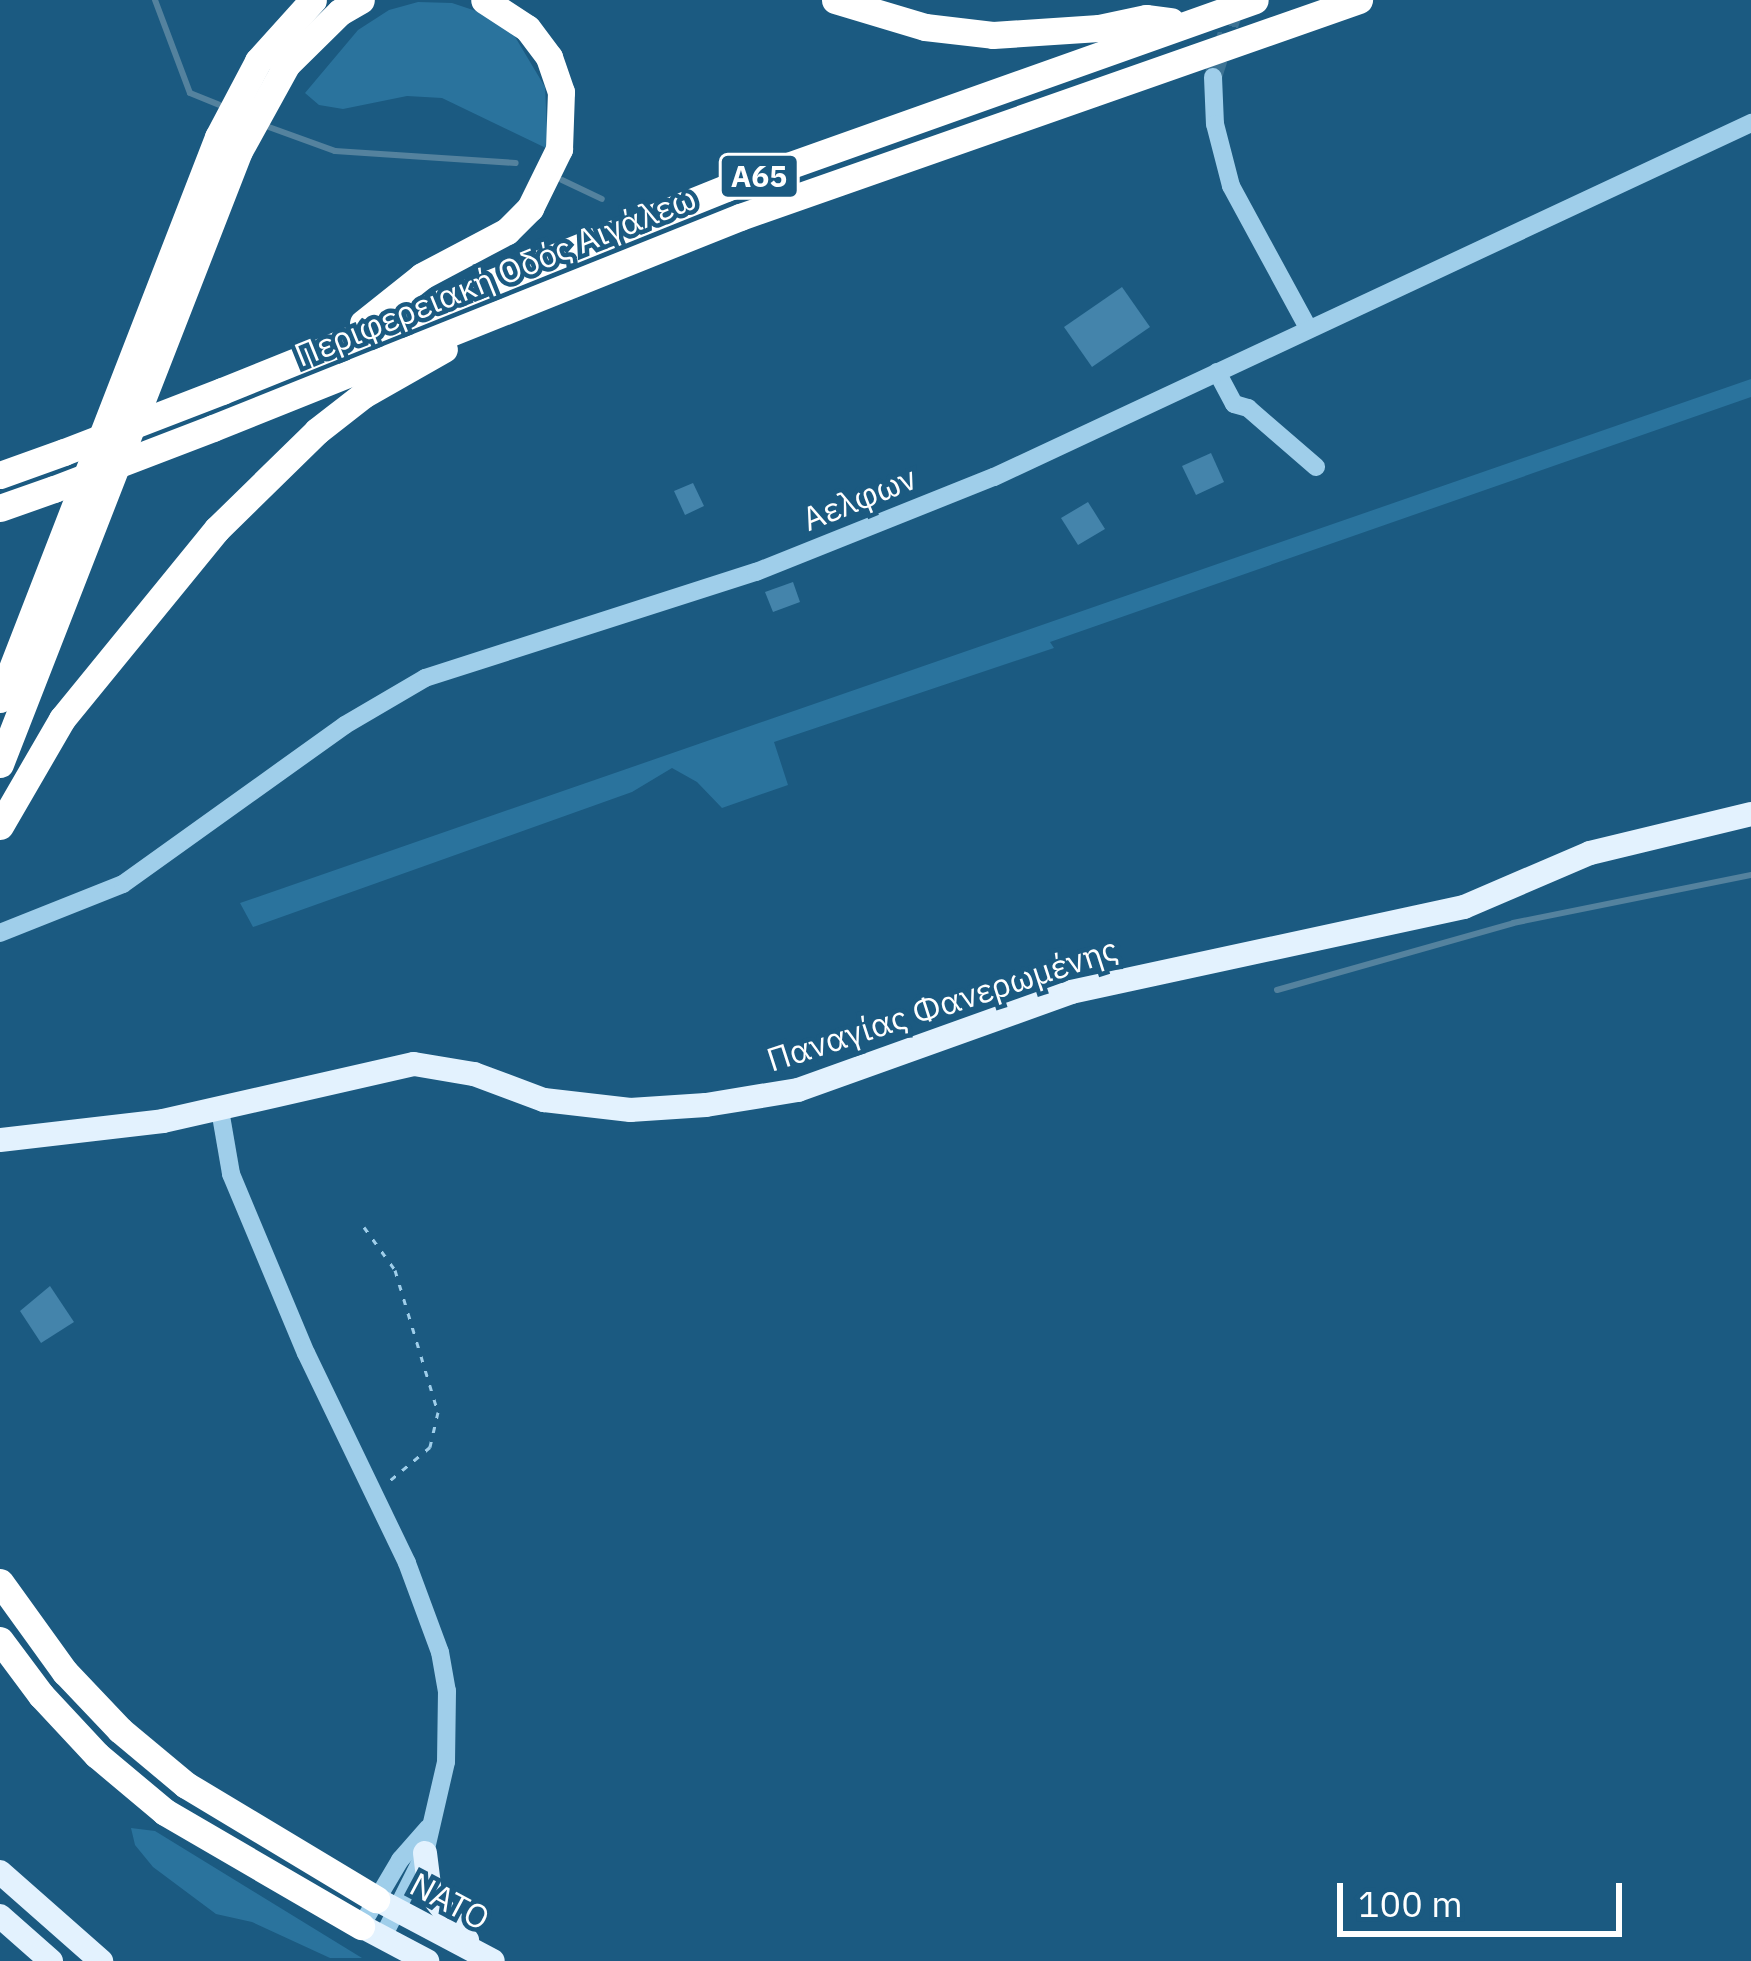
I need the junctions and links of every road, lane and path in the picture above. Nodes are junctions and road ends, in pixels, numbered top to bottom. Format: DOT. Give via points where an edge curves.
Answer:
graph roads {
  1 [pos="313,0"];
  2 [pos="361,0"];
  3 [pos="484,0"];
  4 [pos="835,0"];
  5 [pos="1255,0"];
  6 [pos="1359,0"];
  7 [pos="1187,22"];
  8 [pos="1213,76"];
  9 [pos="1751,123"];
  10 [pos="475,322"];
  11 [pos="1308,328"];
  12 [pos="336,345"];
  13 [pos="1217,371"];
  14 [pos="1316,467"];
  15 [pos="0,475"];
  16 [pos="0,508"];
  17 [pos="0,699"];
  18 [pos="0,764"];
  19 [pos="1751,814"];
  20 [pos="0,826"];
  21 [pos="0,933"];
  22 [pos="220,1110"];
  23 [pos="0,1140"];
  24 [pos="364,1227"];
  25 [pos="371,1495"];
  26 [pos="0,1582"];
  27 [pos="0,1640"];
  28 [pos="431,1824"];
  29 [pos="425,1853"];
  30 [pos="0,1871"];
  31 [pos="387,1905"];
  32 [pos="0,1916"];
  33 [pos="372,1932"];
  34 [pos="487,1958"];
  35 [pos="51,1961"];
  36 [pos="101,1961"];
  37 [pos="427,1961"];
  1 -- 17 [label="highway" via="258,61 218,137"];
  2 -- 18 [label="highway" via="286,64 239,151"];
  3 -- 12 [label="highway" via="527,28 549,57 564,121 548,179 507,231 422,277"];
  4 -- 7 [label="highway" via="925,27 993,35 1146,18"];
  5 -- 7 [label="highway, Περιφερειακή Οδός Αιγάλεω / Α65"];
  6 -- 10 [label="highway, Περιφερειακή Οδός Αιγάλεω / Α65" via="872,168"];
  7 -- 12 [label="highway, Περιφερειακή Οδός Αιγάλεω / Α65" via="726,188"];
  8 -- 11 [label="street" via="1231,186"];
  9 -- 11 [label="street, Αελφων"];
  10 -- 16 [label="highway, Περιφερειακή Οδός Αιγάλεω / Α65, bridge"];
  10 -- 20 [label="highway" via="435,357 316,431 217,529 62,719"];
  11 -- 13 [label="street, Αελφων"];
  12 -- 15 [label="highway, Περιφερειακή Οδός Αιγάλεω / Α65, bridge"];
  13 -- 14 [label="street" via="1234,404"];
  13 -- 21 [label="street, Αελφων" via="994,477 756,572 425,677 123,884"];
  19 -- 22 [label="main road, Παναγίας Φανερωμένης" via="1590,853 1464,907 1071,992 798,1090 630,1110 544,1100 474,1074 414,1064"];
  22 -- 23 [label="main road, Παναγίας Φανερωμένης"];
  22 -- 25 [label="street" via="230,1174"];
  24 -- 25 [label="path" via="395,1270 438,1412 430,1447"];
  25 -- 28 [label="street" via="440,1652 448,1729"];
  26 -- 31 [label="highway" via="65,1672 120,1730 186,1785"];
  27 -- 33 [label="highway" via="40,1695 165,1812"];
  28 -- 29 [label="street"];
  28 -- 31 [label="street"];
  29 -- 31 [label="street"];
  29 -- 34 [label="main road" via="430,1893"];
  30 -- 36 [label="main road"];
  31 -- 33 [label="street"];
  31 -- 34 [label="main road, ΝΑΤΟ"];
  32 -- 35 [label="main road"];
  33 -- 37 [label="main road, ΝΑΤΟ"];
}
